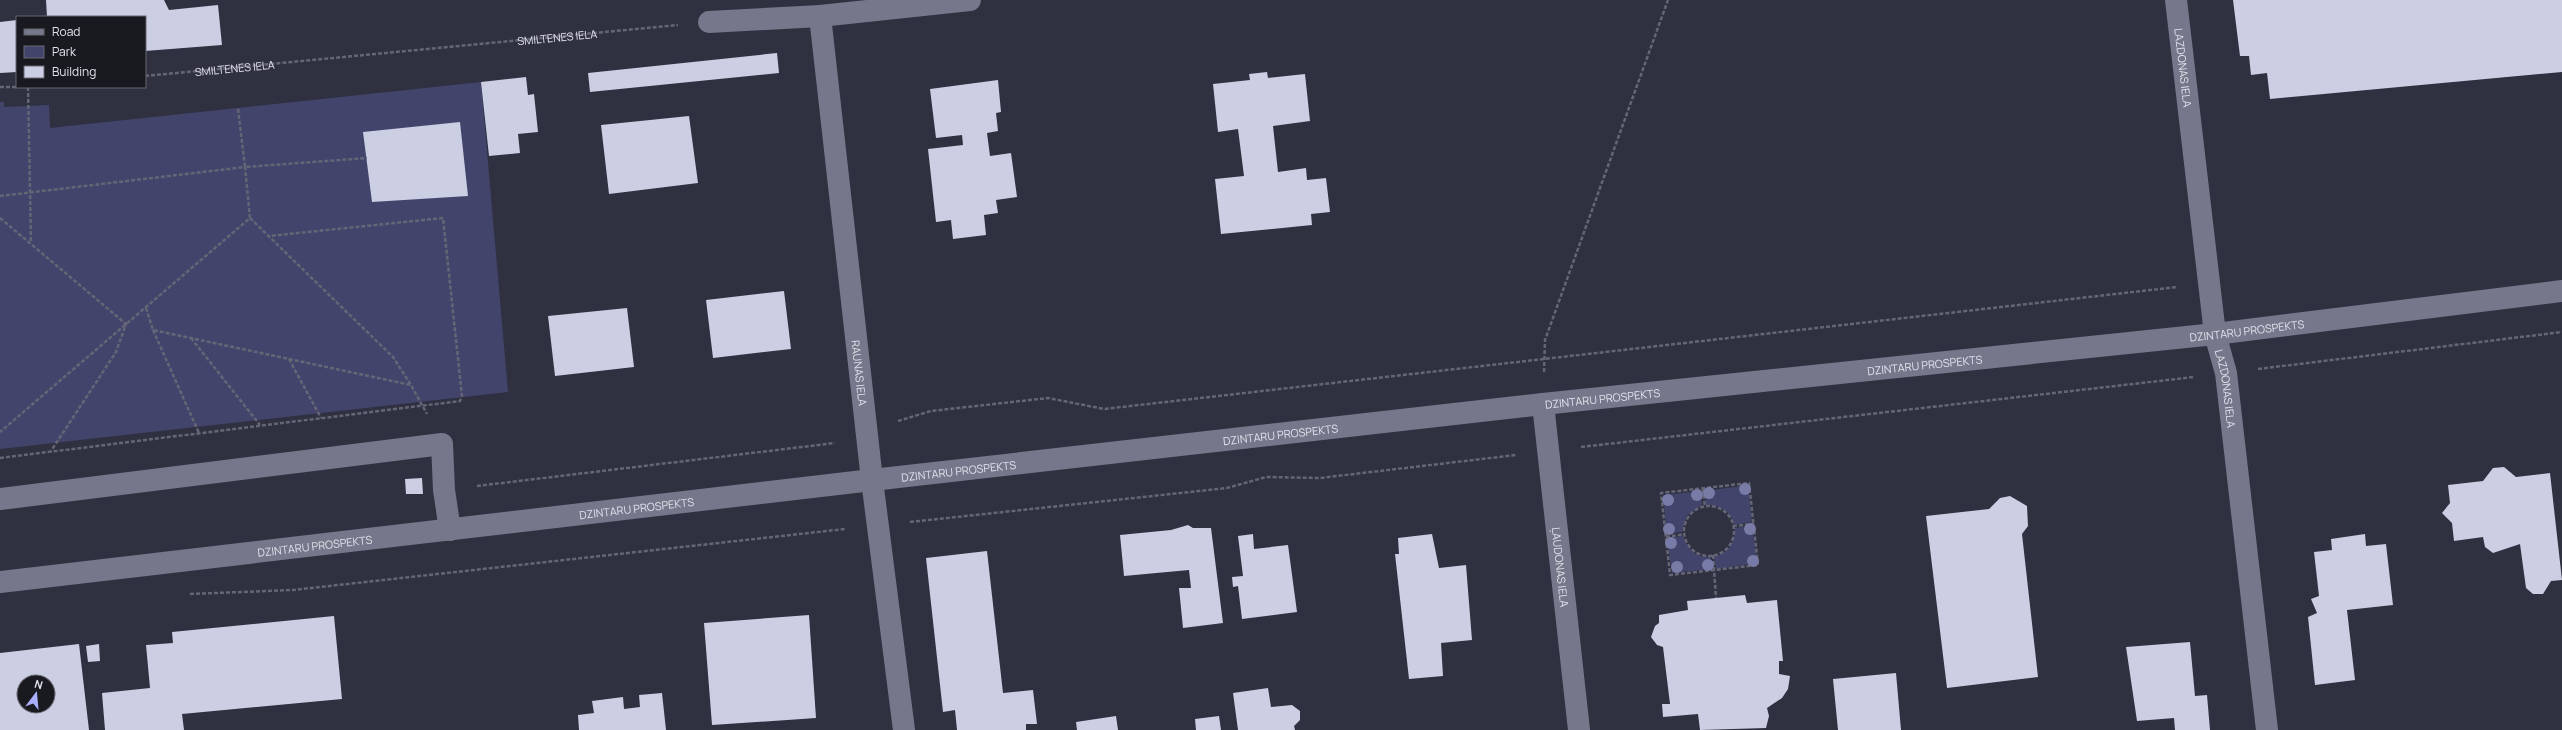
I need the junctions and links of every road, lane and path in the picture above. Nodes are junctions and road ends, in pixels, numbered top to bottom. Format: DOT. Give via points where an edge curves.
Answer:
graph roads {
  1 [pos="970,0"];
  2 [pos="1668,0"];
  3 [pos="2176,0"];
  4 [pos="820,16"];
  5 [pos="708,22"];
  6 [pos="146,76"];
  7 [pos="0,87"];
  8 [pos="16,87"];
  9 [pos="28,88"];
  10 [pos="238,109"];
  11 [pos="366,158"];
  12 [pos="245,168"];
  13 [pos="29,193"];
  14 [pos="0,196"];
  15 [pos="0,218"];
  16 [pos="250,218"];
  17 [pos="269,236"];
  18 [pos="30,244"];
  19 [pos="2209,283"];
  20 [pos="2562,291"];
  21 [pos="146,308"];
  22 [pos="126,324"];
  23 [pos="153,330"];
  24 [pos="2562,332"];
  25 [pos="2215,334"];
  26 [pos="190,337"];
  27 [pos="289,359"];
  28 [pos="1544,359"];
  29 [pos="2226,374"];
  30 [pos="411,385"];
  31 [pos="1543,404"];
  32 [pos="422,405"];
  33 [pos="321,418"];
  34 [pos="261,425"];
  35 [pos="866,430"];
  36 [pos="0,432"];
  37 [pos="199,433"];
  38 [pos="442,444"];
  39 [pos="1547,451"];
  40 [pos="51,452"];
  41 [pos="0,458"];
  42 [pos="872,480"];
  43 [pos="1703,489"];
  44 [pos="444,490"];
  45 [pos="0,499"];
  46 [pos="1705,507"];
  47 [pos="1754,524"];
  48 [pos="878,526"];
  49 [pos="1733,526"];
  50 [pos="450,530"];
  51 [pos="1685,534"];
  52 [pos="1666,537"];
  53 [pos="1713,556"];
  54 [pos="1715,570"];
  55 [pos="0,582"];
  56 [pos="184,595"];
  57 [pos="1716,598"];
  58 [pos="904,730"];
  59 [pos="1579,730"];
  60 [pos="2267,730"];
  1 -- 4 [label="street"];
  2 -- 28 [label="path" via="1545,340"];
  3 -- 19 [label="street, LAZDONAS IELA"];
  4 -- 5 [label="street"];
  4 -- 35 [label="street, RAUNAS IELA"];
  5 -- 6 [label="path, SMILTENES IELA"];
  7 -- 8 [label="path"];
  9 -- 13 [label="path"];
  10 -- 12 [label="path"];
  11 -- 12 [label="path"];
  12 -- 13 [label="path"];
  12 -- 16 [label="path"];
  13 -- 14 [label="path"];
  13 -- 18 [label="path"];
  15 -- 18 [label="path"];
  16 -- 17 [label="path"];
  16 -- 21 [label="path"];
  17 -- 30 [label="path" via="393,357"];
  17 -- 32 [label="path" via="443,218 462,396 460,401"];
  18 -- 22 [label="path"];
  19 -- 25 [label="street, LAZDONAS IELA"];
  19 -- 28 [label="path"];
  20 -- 25 [label="street, DZINTARU PROSPEKTS"];
  21 -- 22 [label="path"];
  21 -- 23 [label="path"];
  22 -- 36 [label="path"];
  22 -- 40 [label="path" via="116,352"];
  23 -- 26 [label="path"];
  23 -- 37 [label="path"];
  24 -- 29 [label="path"];
  25 -- 29 [label="street, LAZDONAS IELA"];
  25 -- 31 [label="street, DZINTARU PROSPEKTS"];
  26 -- 27 [label="path"];
  26 -- 34 [label="path"];
  27 -- 30 [label="path"];
  27 -- 33 [label="path"];
  28 -- 31 [label="path"];
  28 -- 35 [label="path" via="1104,409 1048,398 932,411"];
  29 -- 39 [label="path"];
  29 -- 60 [label="street, LAZDONAS IELA"];
  30 -- 32 [label="path"];
  31 -- 39 [label="street, ĻAUDONAS IELA"];
  31 -- 42 [label="street, DZINTARU PROSPEKTS"];
  32 -- 33 [label="path"];
  32 -- 38 [label="path"];
  33 -- 34 [label="path"];
  34 -- 37 [label="path"];
  35 -- 42 [label="street, RAUNAS IELA"];
  35 -- 44 [label="path" via="840,442"];
  37 -- 40 [label="path"];
  38 -- 44 [label="street"];
  38 -- 45 [label="street"];
  39 -- 48 [label="path" via="1320,478 1266,477 1227,488"];
  39 -- 59 [label="street, ĻAUDONAS IELA"];
  40 -- 41 [label="path"];
  42 -- 48 [label="street, RAUNAS IELA"];
  42 -- 50 [label="street, DZINTARU PROSPEKTS"];
  43 -- 46 [label="path"];
  43 -- 47 [label="path" via="1749,483"];
  43 -- 52 [label="path" via="1661,494"];
  44 -- 50 [label="street"];
  46 -- 49 [label="path" via="1721,509"];
  46 -- 51 [label="path" via="1691,514 1686,521"];
  47 -- 49 [label="path"];
  47 -- 54 [label="path" via="1758,565"];
  48 -- 56 [label="path" via="293,590"];
  48 -- 58 [label="street, RAUNAS IELA"];
  49 -- 53 [label="path" via="1732,539 1728,546"];
  50 -- 55 [label="street, DZINTARU PROSPEKTS"];
  51 -- 52 [label="path"];
  51 -- 53 [label="path" via="1692,550"];
  52 -- 54 [label="path" via="1670,576"];
  53 -- 54 [label="path"];
  54 -- 57 [label="path"];
}
